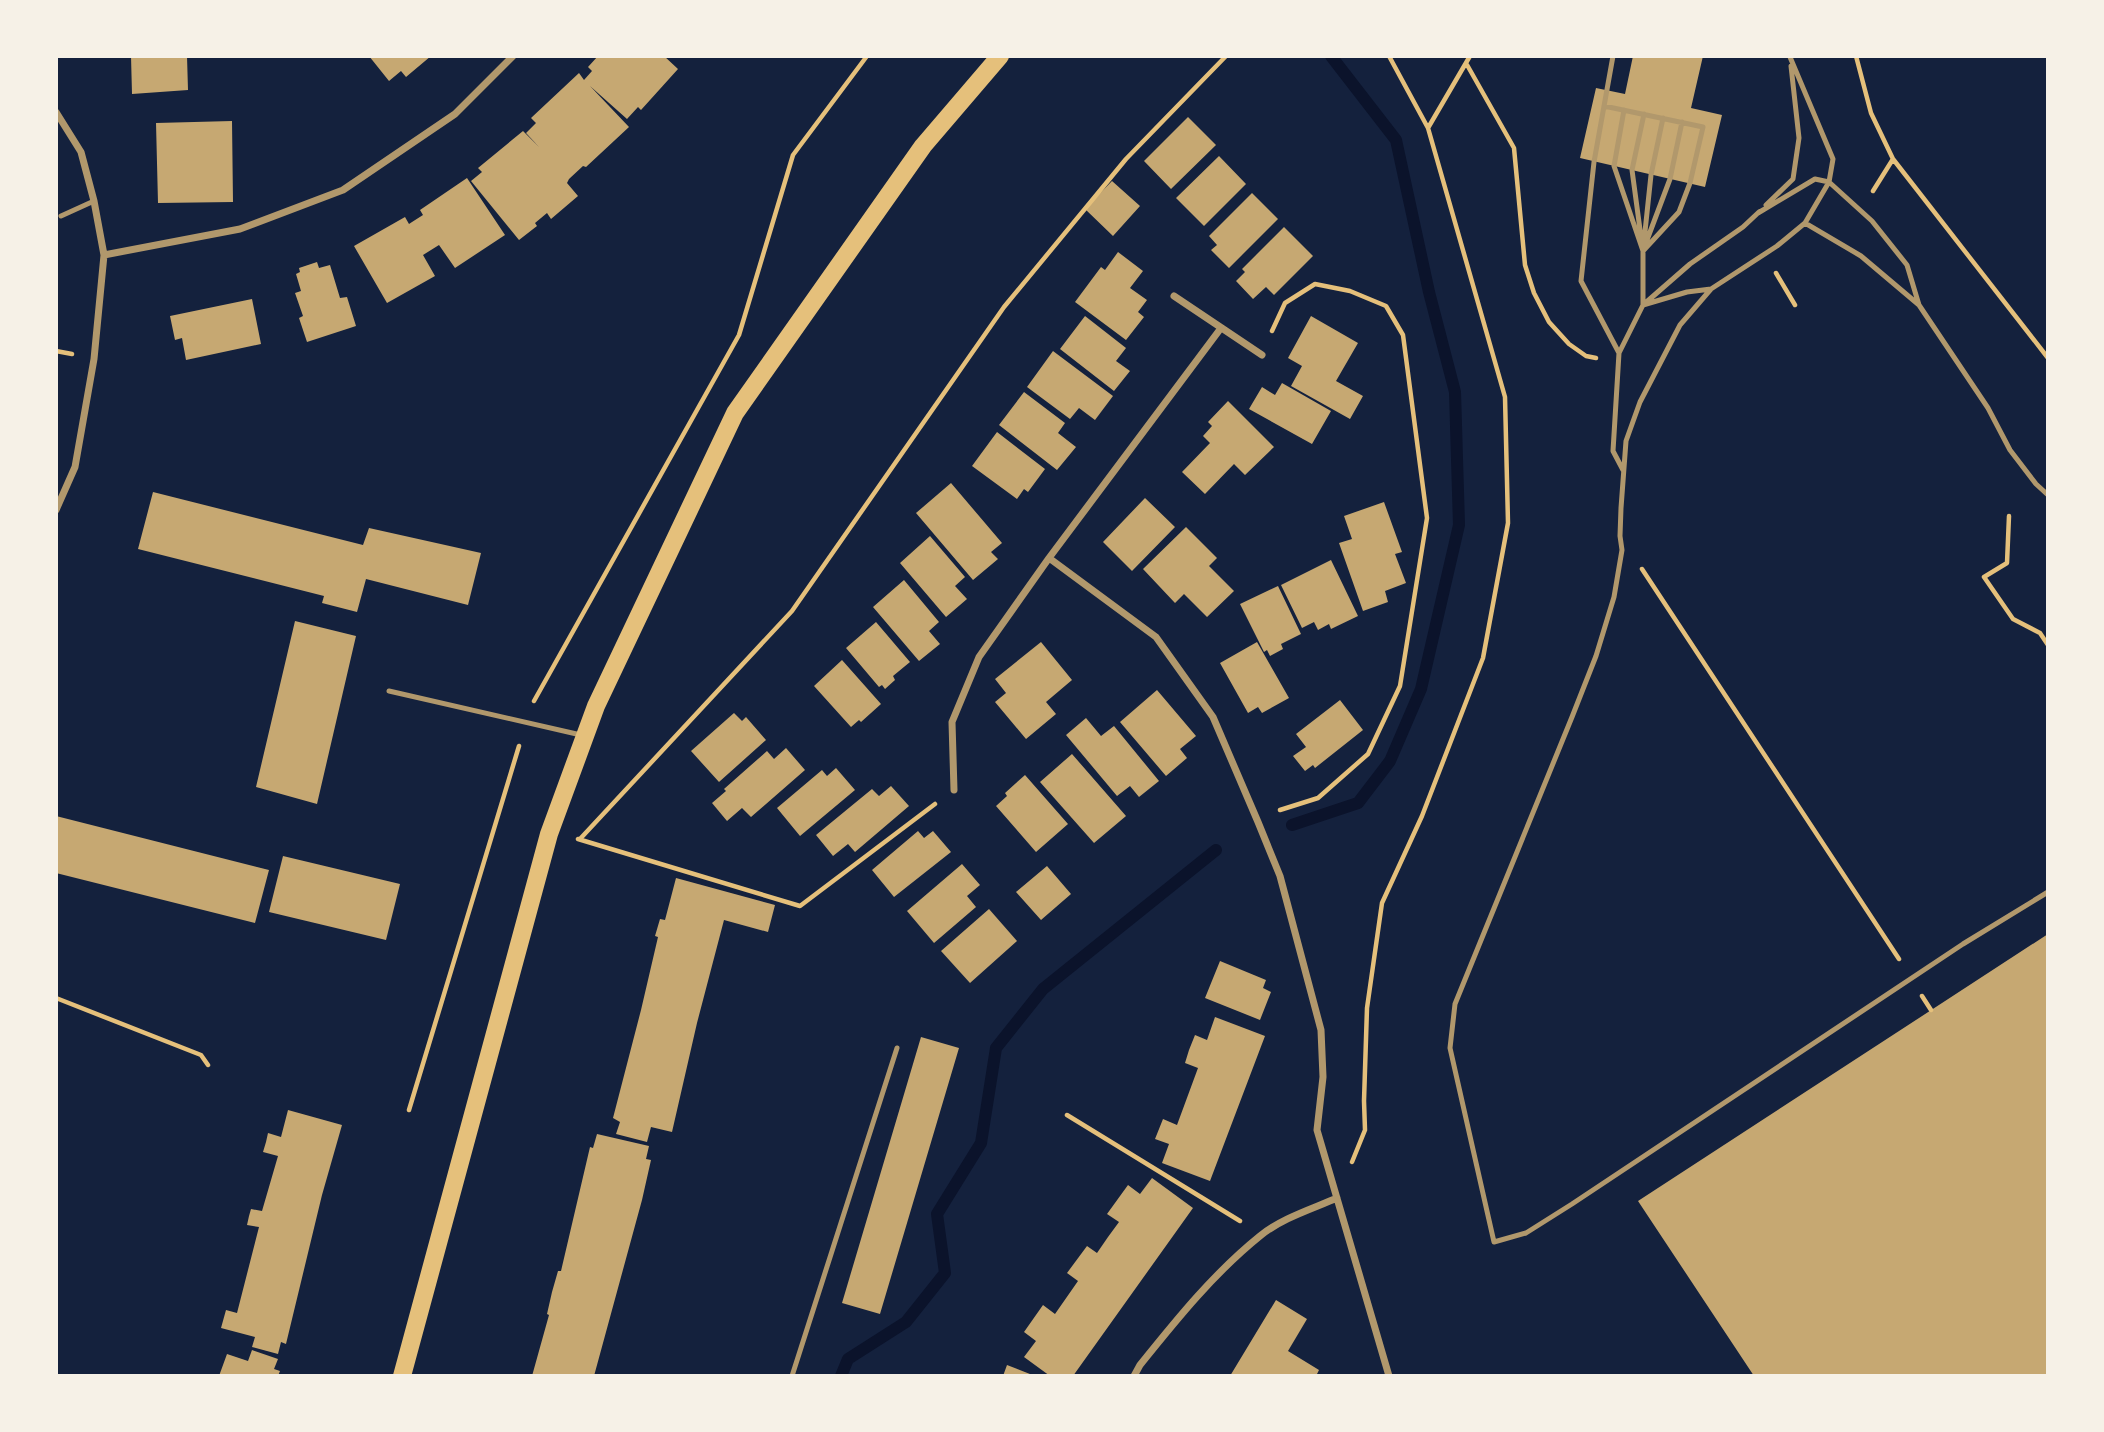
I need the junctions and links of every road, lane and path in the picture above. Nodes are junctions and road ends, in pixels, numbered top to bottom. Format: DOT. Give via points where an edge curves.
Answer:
graph roads {
  1 [pos="513,56"];
  2 [pos="867,56"];
  3 [pos="1000,56"];
  4 [pos="1226,56"];
  5 [pos="1390,56"];
  6 [pos="1469,56"];
  7 [pos="1613,56"];
  8 [pos="1856,56"];
  9 [pos="1790,57"];
  10 [pos="1465,63"];
  11 [pos="1604,106"];
  12 [pos="1624,110"];
  13 [pos="56,112"];
  14 [pos="1644,114"];
  15 [pos="1663,118"];
  16 [pos="1682,122"];
  17 [pos="1428,128"];
  18 [pos="1893,159"];
  19 [pos="1829,182"];
  20 [pos="94,201"];
  21 [pos="1858,208"];
  22 [pos="1758,213"];
  23 [pos="61,216"];
  24 [pos="1805,223"];
  25 [pos="1643,251"];
  26 [pos="104,255"];
  27 [pos="1774,270"];
  28 [pos="1711,289"];
  29 [pos="1174,296"];
  30 [pos="1643,305"];
  31 [pos="1796,305"];
  32 [pos="1919,305"];
  33 [pos="1221,328"];
  34 [pos="1259,352"];
  35 [pos="1619,353"];
  36 [pos="1599,358"];
  37 [pos="2048,358"];
  38 [pos="1624,472"];
  39 [pos="2048,495"];
  40 [pos="56,510"];
  41 [pos="2009,516"];
  42 [pos="1620,536"];
  43 [pos="1049,558"];
  44 [pos="2048,645"];
  45 [pos="390,691"];
  46 [pos="526,722"];
  47 [pos="585,736"];
  48 [pos="954,790"];
  49 [pos="1257,820"];
  50 [pos="549,834"];
  51 [pos="580,839"];
  52 [pos="2048,892"];
  53 [pos="1912,979"];
  54 [pos="56,998"];
  55 [pos="1931,1010"];
  56 [pos="897,1048"];
  57 [pos="208,1065"];
  58 [pos="408,1110"];
  59 [pos="1067,1115"];
  60 [pos="1338,1198"];
  61 [pos="1262,1234"];
  62 [pos="402,1376"];
  63 [pos="792,1376"];
  64 [pos="1134,1376"];
  65 [pos="1389,1376"];
  1 -- 26 [label="street" via="455,114 343,190 240,229"];
  2 -- 46 [label="path" via="793,155 739,335"];
  3 -- 47 [label="main road" via="923,146 735,413"];
  4 -- 51 [label="path" via="1126,159 1004,307 792,611"];
  5 -- 17 [label="path"];
  6 -- 10 [label="path"];
  7 -- 11 [label="lane"];
  8 -- 18 [label="path" via="1871,113"];
  9 -- 19 [label="lane" via="1833,159"];
  9 -- 22 [label="lane" via="1799,138 1793,179"];
  10 -- 17 [label="path"];
  10 -- 36 [label="path" via="1514,148 1525,265 1534,293 1549,322 1569,344 1586,356"];
  11 -- 12 [label="lane"];
  11 -- 35 [label="lane" via="1581,281"];
  12 -- 14 [label="lane"];
  12 -- 25 [label="lane" via="1614,166"];
  13 -- 20 [label="street" via="81,152"];
  14 -- 15 [label="lane"];
  14 -- 25 [label="lane" via="1632,170"];
  15 -- 16 [label="lane"];
  15 -- 25 [label="lane"];
  16 -- 25 [label="lane" via="1670,179"];
  16 -- 25 [label="lane" via="1703,127 1690,183 1679,212"];
  17 -- 60 [label="path" via="1504,397 1508,523 1483,658 1422,816 1382,903 1367,1008 1365,1130"];
  18 -- 21 [label="path"];
  18 -- 37 [label="path"];
  19 -- 21 [label="lane"];
  19 -- 22 [label="lane" via="1815,178"];
  19 -- 24 [label="lane"];
  20 -- 23 [label="lane"];
  20 -- 26 [label="street"];
  21 -- 32 [label="lane" via="1907,265"];
  22 -- 30 [label="lane"];
  24 -- 28 [label="lane"];
  24 -- 32 [label="lane" via="1861,256"];
  25 -- 30 [label="lane"];
  26 -- 40 [label="street" via="94,359 75,467"];
  27 -- 31 [label="path"];
  28 -- 30 [label="lane"];
  28 -- 38 [label="lane" via="1680,325 1640,402 1626,441"];
  29 -- 33 [label="street"];
  30 -- 35 [label="lane"];
  32 -- 39 [label="lane" via="2010,450"];
  33 -- 34 [label="street"];
  33 -- 43 [label="street"];
  34 -- 49 [label="path" via="1284,303 1315,284 1350,291 1386,306 1403,335 1427,518 1400,686 1368,754 1318,798"];
  35 -- 38 [label="lane" via="1613,451"];
  38 -- 42 [label="lane"];
  41 -- 44 [label="path" via="2007,563 1984,577 2013,619 2039,633"];
  42 -- 53 [label="path"];
  42 -- 53 [label="lane" via="1615,597 1596,656 1455,1004 1450,1048 1494,1242 1526,1233"];
  43 -- 48 [label="street" via="973,670 952,722"];
  43 -- 49 [label="street" via="1156,637 1213,717"];
  45 -- 46 [label="lane"];
  46 -- 47 [label="lane"];
  46 -- 58 [label="path"];
  47 -- 50 [label="main road"];
  48 -- 51 [label="path" via="800,906"];
  49 -- 60 [label="street" via="1280,876 1321,1030 1323,1077 1317,1130"];
  50 -- 51 [label="path"];
  50 -- 62 [label="main road"];
  52 -- 53 [label="lane"];
  53 -- 55 [label="path"];
  54 -- 57 [label="path" via="201,1055"];
  56 -- 63 [label="lane"];
  59 -- 61 [label="path"];
  60 -- 61 [label="street"];
  60 -- 65 [label="street"];
  61 -- 64 [label="street" via="1196,1296"];
}
